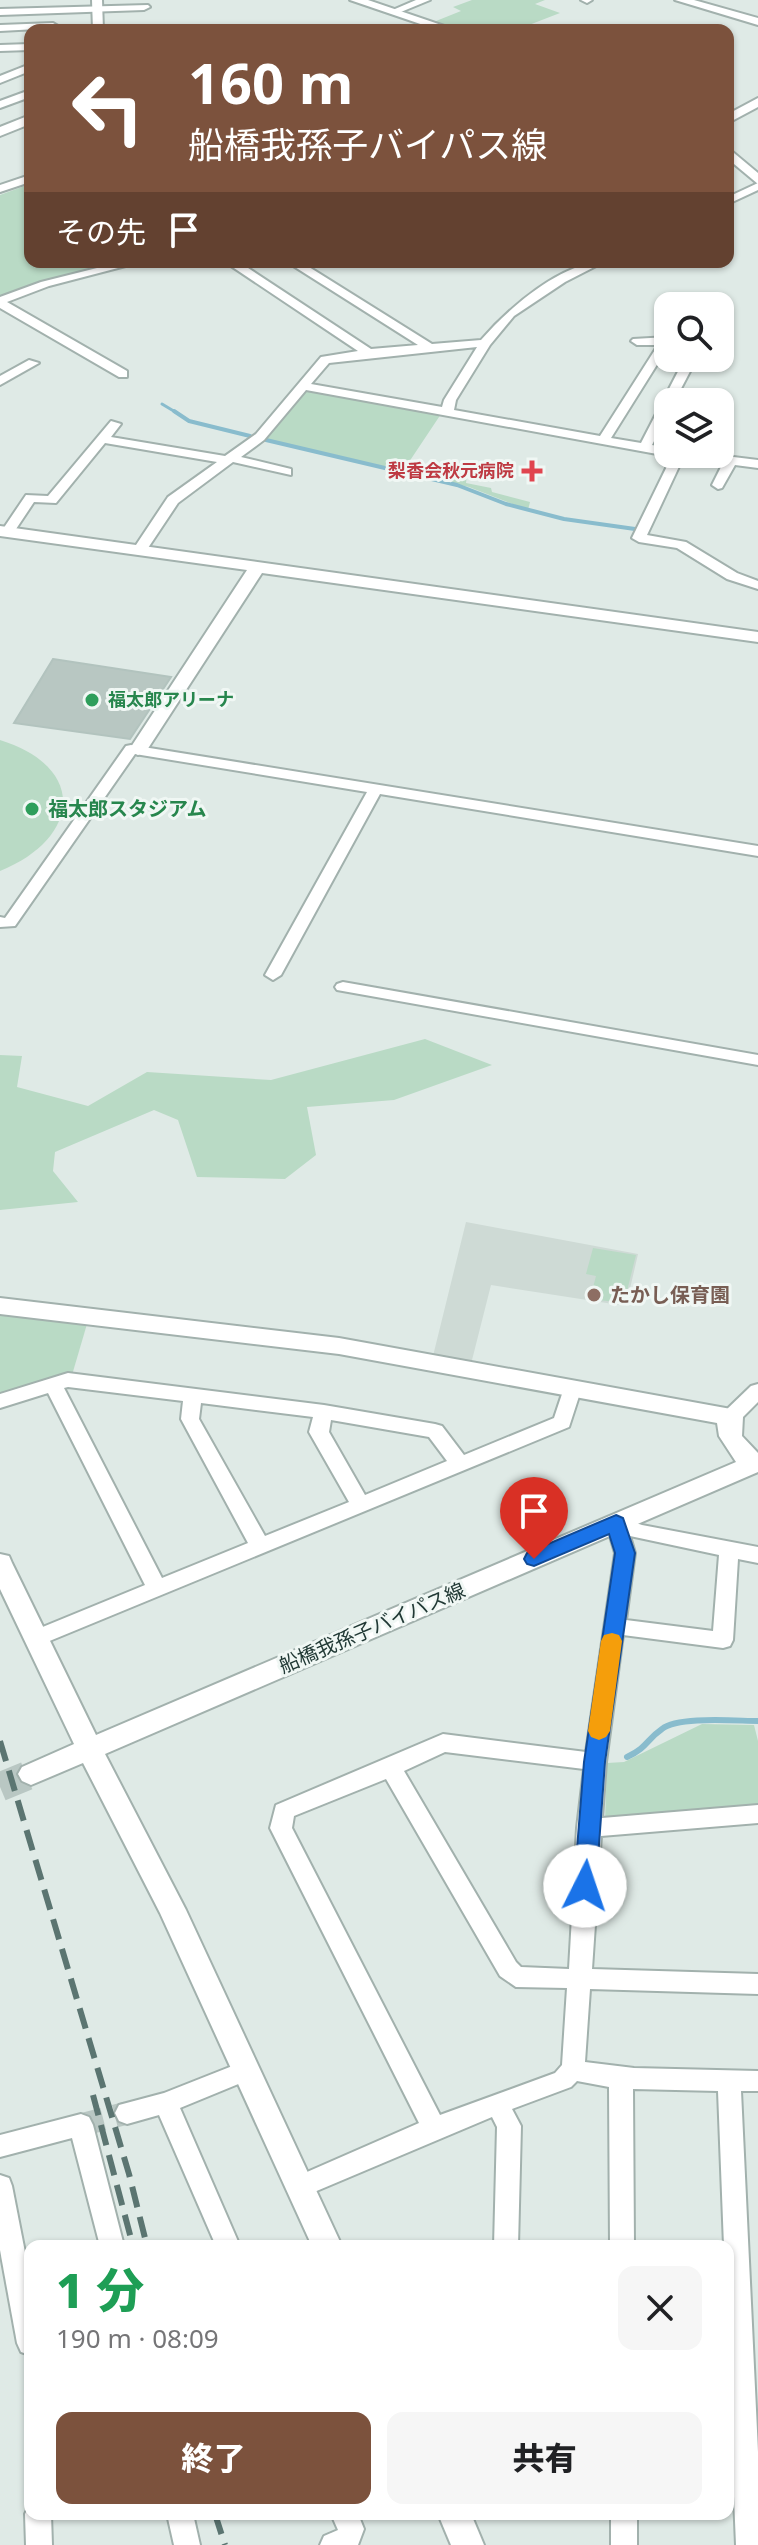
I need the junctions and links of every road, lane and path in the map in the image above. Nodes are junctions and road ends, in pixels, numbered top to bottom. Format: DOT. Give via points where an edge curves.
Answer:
graph roads {
  1 [pos="356,0"];
  2 [pos="425,0"];
  3 [pos="681,0"];
  4 [pos="706,3"];
  5 [pos="97,4"];
  6 [pos="52,5"];
  7 [pos="144,8"];
  8 [pos="0,12"];
  9 [pos="393,12"];
  10 [pos="758,22"];
  11 [pos="98,24"];
  12 [pos="431,24"];
  13 [pos="0,28"];
  14 [pos="24,28"];
  15 [pos="24,47"];
  16 [pos="0,48"];
  17 [pos="24,70"];
  18 [pos="0,80"];
  19 [pos="0,90"];
  20 [pos="24,96"];
  21 [pos="24,98"];
  22 [pos="758,102"];
  23 [pos="0,105"];
  24 [pos="734,116"];
  25 [pos="24,122"];
  26 [pos="0,132"];
  27 [pos="734,158"];
  28 [pos="24,180"];
  29 [pos="758,183"];
  30 [pos="0,189"];
  31 [pos="734,197"];
  32 [pos="110,268"];
  33 [pos="240,268"];
  34 [pos="303,268"];
  35 [pos="587,268"];
  36 [pos="0,302"];
  37 [pos="637,341"];
  38 [pos="654,341"];
  39 [pos="485,343"];
  40 [pos="429,347"];
  41 [pos="369,353"];
  42 [pos="654,361"];
  43 [pos="33,363"];
  44 [pos="684,372"];
  45 [pos="123,374"];
  46 [pos="0,381"];
  47 [pos="304,386"];
  48 [pos="447,414"];
  49 [pos="115,424"];
  50 [pos="103,439"];
  51 [pos="603,441"];
  52 [pos="645,447"];
  53 [pos="654,449"];
  54 [pos="229,459"];
  55 [pos="734,461"];
  56 [pos="758,464"];
  57 [pos="672,468"];
  58 [pos="727,468"];
  59 [pos="287,472"];
  60 [pos="718,485"];
  61 [pos="4,532"];
  62 [pos="139,551"];
  63 [pos="257,568"];
  64 [pos="758,585"];
  65 [pos="758,637"];
  66 [pos="138,750"];
  67 [pos="375,790"];
  68 [pos="758,851"];
  69 [pos="0,922"];
  70 [pos="273,975"];
  71 [pos="343,987"];
  72 [pos="758,1060"];
  73 [pos="0,1306"];
  74 [pos="53,1385"];
  75 [pos="573,1387"];
  76 [pos="758,1391"];
  77 [pos="193,1394"];
  78 [pos="0,1401"];
  79 [pos="324,1412"];
  80 [pos="731,1417"];
  81 [pos="755,1463"];
  82 [pos="460,1464"];
  83 [pos="361,1505"];
  84 [pos="616,1523"];
  85 [pos="260,1546"];
  86 [pos="729,1548"];
  87 [pos="758,1555"];
  88 [pos="0,1563"];
  89 [pos="157,1588"];
  90 [pos="614,1626"];
  91 [pos="35,1639"];
  92 [pos="89,1747"];
  93 [pos="595,1762"];
  94 [pos="391,1768"];
  95 [pos="31,1774"];
  96 [pos="758,1814"];
  97 [pos="588,1828"];
  98 [pos="579,1976"];
  99 [pos="758,1984"];
  100 [pos="573,2069"];
  101 [pos="245,2071"];
  102 [pos="621,2077"];
  103 [pos="729,2080"];
  104 [pos="758,2081"];
  105 [pos="166,2103"];
  106 [pos="497,2104"];
  107 [pos="127,2113"];
  108 [pos="434,2128"];
  109 [pos="0,2146"];
  110 [pos="0,2186"];
  111 [pos="300,2187"];
  112 [pos="110,2240"];
  113 [pos="225,2240"];
  114 [pos="324,2240"];
  115 [pos="506,2240"];
  116 [pos="622,2240"];
  117 [pos="24,2312"];
  118 [pos="38,2520"];
  119 [pos="181,2520"];
  120 [pos="347,2520"];
  121 [pos="457,2520"];
  122 [pos="624,2520"];
  123 [pos="39,2545"];
  124 [pos="187,2545"];
  125 [pos="333,2545"];
  126 [pos="468,2545"];
  127 [pos="624,2545"];
  128 [pos="749,2545"];
  1 -- 9 [label="street"];
  2 -- 9 [label="street"];
  3 -- 4 [label="street"];
  4 -- 10 [label="street"];
  5 -- 6 [label="street"];
  5 -- 7 [label="street"];
  5 -- 11 [label="street"];
  6 -- 8 [label="street"];
  9 -- 12 [label="street"];
  13 -- 14 [label="street"];
  15 -- 16 [label="street"];
  17 -- 18 [label="street"];
  19 -- 20 [label="street"];
  21 -- 23 [label="street"];
  22 -- 24 [label="street"];
  25 -- 26 [label="street"];
  27 -- 29 [label="street"];
  28 -- 30 [label="street"];
  29 -- 31 [label="street"];
  32 -- 36 [label="street"];
  33 -- 41 [label="street"];
  34 -- 40 [label="street"];
  35 -- 39 [label="street" via="510,314"];
  36 -- 45 [label="street"];
  37 -- 38 [label="street"];
  39 -- 40 [label="street"];
  39 -- 48 [label="street"];
  40 -- 41 [label="street"];
  41 -- 47 [label="street" via="325,360"];
  42 -- 51 [label="street"];
  43 -- 46 [label="street"];
  44 -- 52 [label="street"];
  47 -- 48 [label="street"];
  47 -- 54 [label="street" via="260,437"];
  48 -- 51 [label="street"];
  49 -- 50 [label="street"];
  50 -- 54 [label="street"];
  50 -- 61 [label="street" via="51,500 31,498"];
  51 -- 52 [label="street"];
  52 -- 53 [label="street"];
  54 -- 59 [label="street"];
  54 -- 62 [label="street" via="173,500"];
  55 -- 56 [label="street"];
  57 -- 64 [label="street" via="639,538 681,545"];
  58 -- 60 [label="street"];
  61 -- 62 [label="street"];
  62 -- 63 [label="street"];
  63 -- 65 [label="street"];
  63 -- 66 [label="street"];
  66 -- 67 [label="street"];
  66 -- 69 [label="street" via="131,749 9,923"];
  67 -- 68 [label="street"];
  67 -- 70 [label="street"];
  71 -- 72 [label="street"];
  73 -- 75 [label="street" via="339,1346"];
  74 -- 77 [label="street" via="68,1380"];
  74 -- 78 [label="street"];
  74 -- 89 [label="street"];
  75 -- 80 [label="street"];
  75 -- 82 [label="street" via="562,1422"];
  76 -- 80 [label="street"];
  77 -- 79 [label="street"];
  77 -- 85 [label="street" via="190,1419"];
  79 -- 82 [label="street" via="435,1431"];
  79 -- 83 [label="street" via="319,1432"];
  80 -- 81 [label="street" via="729,1434"];
  81 -- 84 [label="street, 船橋我孫子バイパス線"];
  82 -- 83 [label="street"];
  83 -- 85 [label="street"];
  84 -- 86 [label="street"];
  84 -- 90 [label="street" via="625,1553"];
  84 -- 92 [label="street, 船橋我孫子バイパス線"];
  85 -- 89 [label="street"];
  86 -- 87 [label="street"];
  86 -- 90 [label="street" via="723,1640"];
  88 -- 91 [label="street"];
  89 -- 91 [label="street"];
  90 -- 93 [label="street"];
  91 -- 92 [label="street"];
  92 -- 95 [label="street, 船橋我孫子バイパス線"];
  92 -- 101 [label="street" via="172,1910"];
  93 -- 94 [label="street" via="443,1743"];
  93 -- 97 [label="street"];
  94 -- 98 [label="street" via="508,1969 516,1977"];
  94 -- 108 [label="street" via="284,1811 281,1828"];
  96 -- 97 [label="street"];
  97 -- 98 [label="street"];
  98 -- 99 [label="street"];
  98 -- 100 [label="street"];
  100 -- 102 [label="street"];
  100 -- 106 [label="street" via="563,2080"];
  101 -- 105 [label="street"];
  101 -- 111 [label="street"];
  102 -- 103 [label="street"];
  102 -- 116 [label="street"];
  103 -- 104 [label="street"];
  103 -- 128 [label="street"];
  105 -- 107 [label="street"];
  105 -- 113 [label="street"];
  106 -- 108 [label="street"];
  106 -- 115 [label="street" via="509,2126"];
  108 -- 111 [label="street"];
  109 -- 112 [label="street" via="81,2125"];
  110 -- 117 [label="street"];
  111 -- 114 [label="street"];
  118 -- 123 [label="street"];
  119 -- 124 [label="street"];
  120 -- 125 [label="street" via="351,2529 347,2540"];
  121 -- 126 [label="street"];
  122 -- 127 [label="street"];
}
